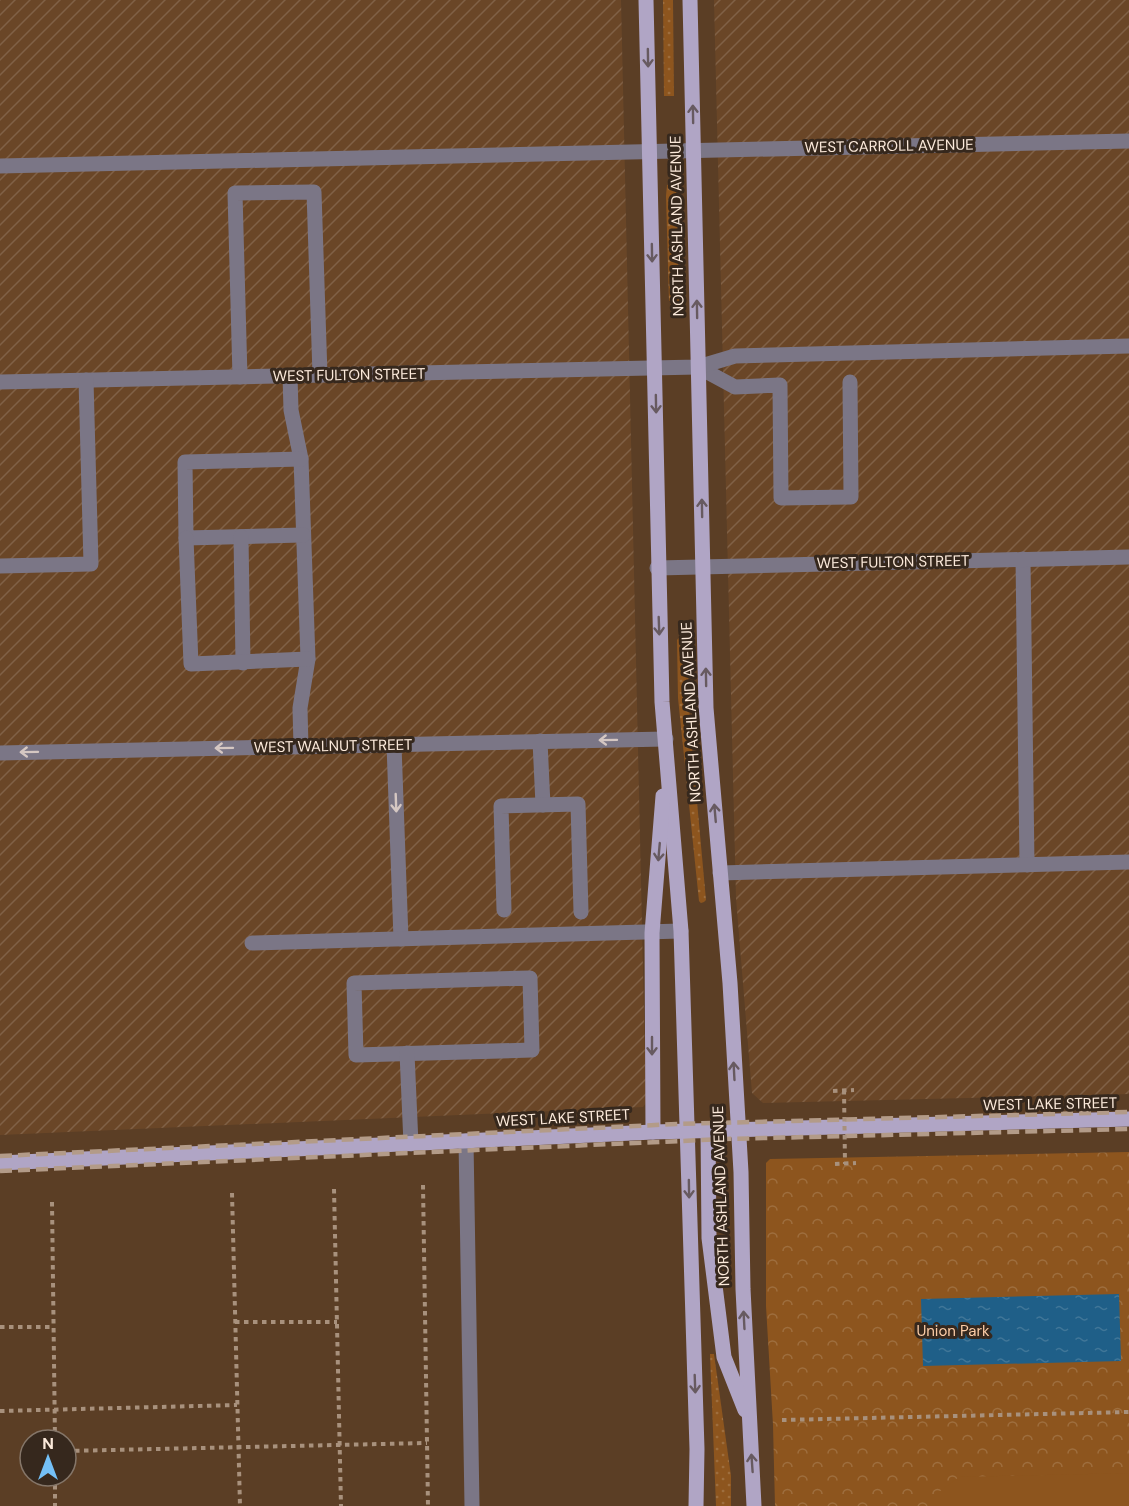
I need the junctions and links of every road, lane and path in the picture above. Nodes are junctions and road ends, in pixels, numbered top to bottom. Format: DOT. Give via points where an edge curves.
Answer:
graph roads {
  1 [pos="646,0"];
  2 [pos="690,0"];
  3 [pos="1129,141"];
  4 [pos="650,151"];
  5 [pos="694,151"];
  6 [pos="0,166"];
  7 [pos="1129,346"];
  8 [pos="698,367"];
  9 [pos="655,368"];
  10 [pos="320,375"];
  11 [pos="290,376"];
  12 [pos="240,377"];
  13 [pos="86,381"];
  14 [pos="0,382"];
  15 [pos="850,382"];
  16 [pos="301,459"];
  17 [pos="303,536"];
  18 [pos="241,537"];
  19 [pos="186,538"];
  20 [pos="1129,557"];
  21 [pos="1023,560"];
  22 [pos="0,566"];
  23 [pos="703,567"];
  24 [pos="657,568"];
  25 [pos="308,659"];
  26 [pos="243,663"];
  27 [pos="540,741"];
  28 [pos="394,745"];
  29 [pos="667,745"];
  30 [pos="302,747"];
  31 [pos="0,753"];
  32 [pos="543,805"];
  33 [pos="1129,862"];
  34 [pos="1027,865"];
  35 [pos="720,873"];
  36 [pos="504,910"];
  37 [pos="581,912"];
  38 [pos="681,931"];
  39 [pos="652,933"];
  40 [pos="401,939"];
  41 [pos="252,943"];
  42 [pos="407,1053"];
  43 [pos="844,1090"];
  44 [pos="854,1090"];
  45 [pos="833,1091"];
  46 [pos="1129,1119"];
  47 [pos="738,1129"];
  48 [pos="708,1130"];
  49 [pos="687,1131"];
  50 [pos="653,1132"];
  51 [pos="466,1141"];
  52 [pos="411,1144"];
  53 [pos="0,1163"];
  54 [pos="856,1163"];
  55 [pos="835,1164"];
  56 [pos="845,1164"];
  57 [pos="423,1185"];
  58 [pos="334,1189"];
  59 [pos="232,1193"];
  60 [pos="52,1202"];
  61 [pos="236,1322"];
  62 [pos="337,1322"];
  63 [pos="0,1327"];
  64 [pos="53,1327"];
  65 [pos="237,1405"];
  66 [pos="54,1410"];
  67 [pos="0,1411"];
  68 [pos="1129,1412"];
  69 [pos="782,1420"];
  70 [pos="749,1421"];
  71 [pos="55,1428"];
  72 [pos="427,1443"];
  73 [pos="340,1446"];
  74 [pos="238,1448"];
  75 [pos="78,1451"];
  76 [pos="55,1488"];
  77 [pos="56,1506"];
  78 [pos="240,1506"];
  79 [pos="341,1506"];
  80 [pos="428,1506"];
  81 [pos="472,1506"];
  82 [pos="696,1506"];
  83 [pos="754,1506"];
  1 -- 4 [label="main road, NORTH ASHLAND AVENUE, one-way"];
  5 -- 2 [label="main road, NORTH ASHLAND AVENUE, one-way"];
  3 -- 5 [label="street, WEST CARROLL AVENUE"];
  4 -- 5 [label="street, WEST CARROLL AVENUE"];
  4 -- 6 [label="street, WEST CARROLL AVENUE"];
  4 -- 9 [label="main road, NORTH ASHLAND AVENUE, one-way"];
  8 -- 5 [label="main road, NORTH ASHLAND AVENUE, one-way"];
  7 -- 8 [label="street" via="735,356"];
  8 -- 9 [label="street, WEST FULTON STREET"];
  8 -- 15 [label="street" via="735,387 780,385 781,498 851,497"];
  23 -- 8 [label="main road, NORTH ASHLAND AVENUE, one-way"];
  9 -- 10 [label="street, WEST FULTON STREET"];
  9 -- 24 [label="main road, NORTH ASHLAND AVENUE, one-way"];
  10 -- 11 [label="street, WEST FULTON STREET"];
  10 -- 12 [label="street" via="314,192 235,193"];
  11 -- 12 [label="street, WEST FULTON STREET"];
  11 -- 16 [label="street" via="291,410"];
  12 -- 13 [label="street, WEST FULTON STREET"];
  13 -- 14 [label="street, WEST FULTON STREET"];
  13 -- 22 [label="street" via="91,564"];
  16 -- 17 [label="street"];
  16 -- 19 [label="street" via="185,462"];
  17 -- 18 [label="street"];
  17 -- 25 [label="street"];
  18 -- 19 [label="street"];
  18 -- 26 [label="street"];
  19 -- 26 [label="street" via="191,664"];
  20 -- 21 [label="street, WEST FULTON STREET"];
  21 -- 23 [label="street, WEST FULTON STREET"];
  21 -- 34 [label="street"];
  23 -- 24 [label="street, WEST FULTON STREET"];
  35 -- 23 [label="main road, NORTH ASHLAND AVENUE, one-way" via="706,708"];
  24 -- 29 [label="main road, NORTH ASHLAND AVENUE, one-way"];
  25 -- 26 [label="street"];
  25 -- 30 [label="street" via="300,708"];
  27 -- 28 [label="street, WEST WALNUT STREET"];
  29 -- 27 [label="street, WEST WALNUT STREET, one-way"];
  27 -- 32 [label="street"];
  28 -- 30 [label="street, WEST WALNUT STREET"];
  28 -- 40 [label="street, one-way"];
  29 -- 38 [label="main road, NORTH ASHLAND AVENUE"];
  29 -- 39 [label="main road, NORTH ASHLAND AVENUE, one-way"];
  30 -- 31 [label="street, WEST WALNUT STREET, one-way"];
  32 -- 36 [label="street" via="501,806"];
  32 -- 37 [label="street" via="578,804"];
  33 -- 34 [label="street"];
  34 -- 35 [label="street"];
  47 -- 35 [label="main road, NORTH ASHLAND AVENUE, one-way"];
  38 -- 39 [label="street"];
  38 -- 49 [label="main road, NORTH ASHLAND AVENUE"];
  39 -- 40 [label="street"];
  39 -- 50 [label="main road, NORTH ASHLAND AVENUE, one-way"];
  40 -- 41 [label="street"];
  42 -- 42 [label="street" via="532,1050 530,978 354,983 356,1055"];
  42 -- 52 [label="street"];
  43 -- 44 [label="path"];
  43 -- 45 [label="path"];
  43 -- 56 [label="path, bridge"];
  46 -- 47 [label="main road, WEST LAKE STREET"];
  47 -- 48 [label="main road, WEST LAKE STREET"];
  70 -- 47 [label="main road, NORTH ASHLAND AVENUE, one-way"];
  48 -- 49 [label="main road, WEST LAKE STREET"];
  48 -- 70 [label="main road, NORTH ASHLAND AVENUE" via="710,1238 724,1357"];
  49 -- 50 [label="main road, WEST LAKE STREET"];
  49 -- 82 [label="main road, NORTH ASHLAND AVENUE, one-way"];
  50 -- 51 [label="main road, WEST LAKE STREET"];
  51 -- 52 [label="main road, WEST LAKE STREET"];
  51 -- 81 [label="street"];
  52 -- 53 [label="main road, WEST LAKE STREET"];
  54 -- 56 [label="path"];
  55 -- 56 [label="path"];
  57 -- 72 [label="path"];
  58 -- 62 [label="path"];
  59 -- 61 [label="path"];
  60 -- 64 [label="path"];
  61 -- 62 [label="path"];
  61 -- 65 [label="path"];
  62 -- 73 [label="path"];
  63 -- 64 [label="path"];
  64 -- 66 [label="path"];
  65 -- 66 [label="path"];
  65 -- 74 [label="path"];
  66 -- 67 [label="path"];
  66 -- 71 [label="path"];
  68 -- 69 [label="path"];
  83 -- 70 [label="main road, NORTH ASHLAND AVENUE, one-way"];
  72 -- 73 [label="path"];
  72 -- 80 [label="path"];
  73 -- 74 [label="path"];
  73 -- 79 [label="path"];
  74 -- 75 [label="path"];
  74 -- 78 [label="path"];
  76 -- 77 [label="path"];
}
